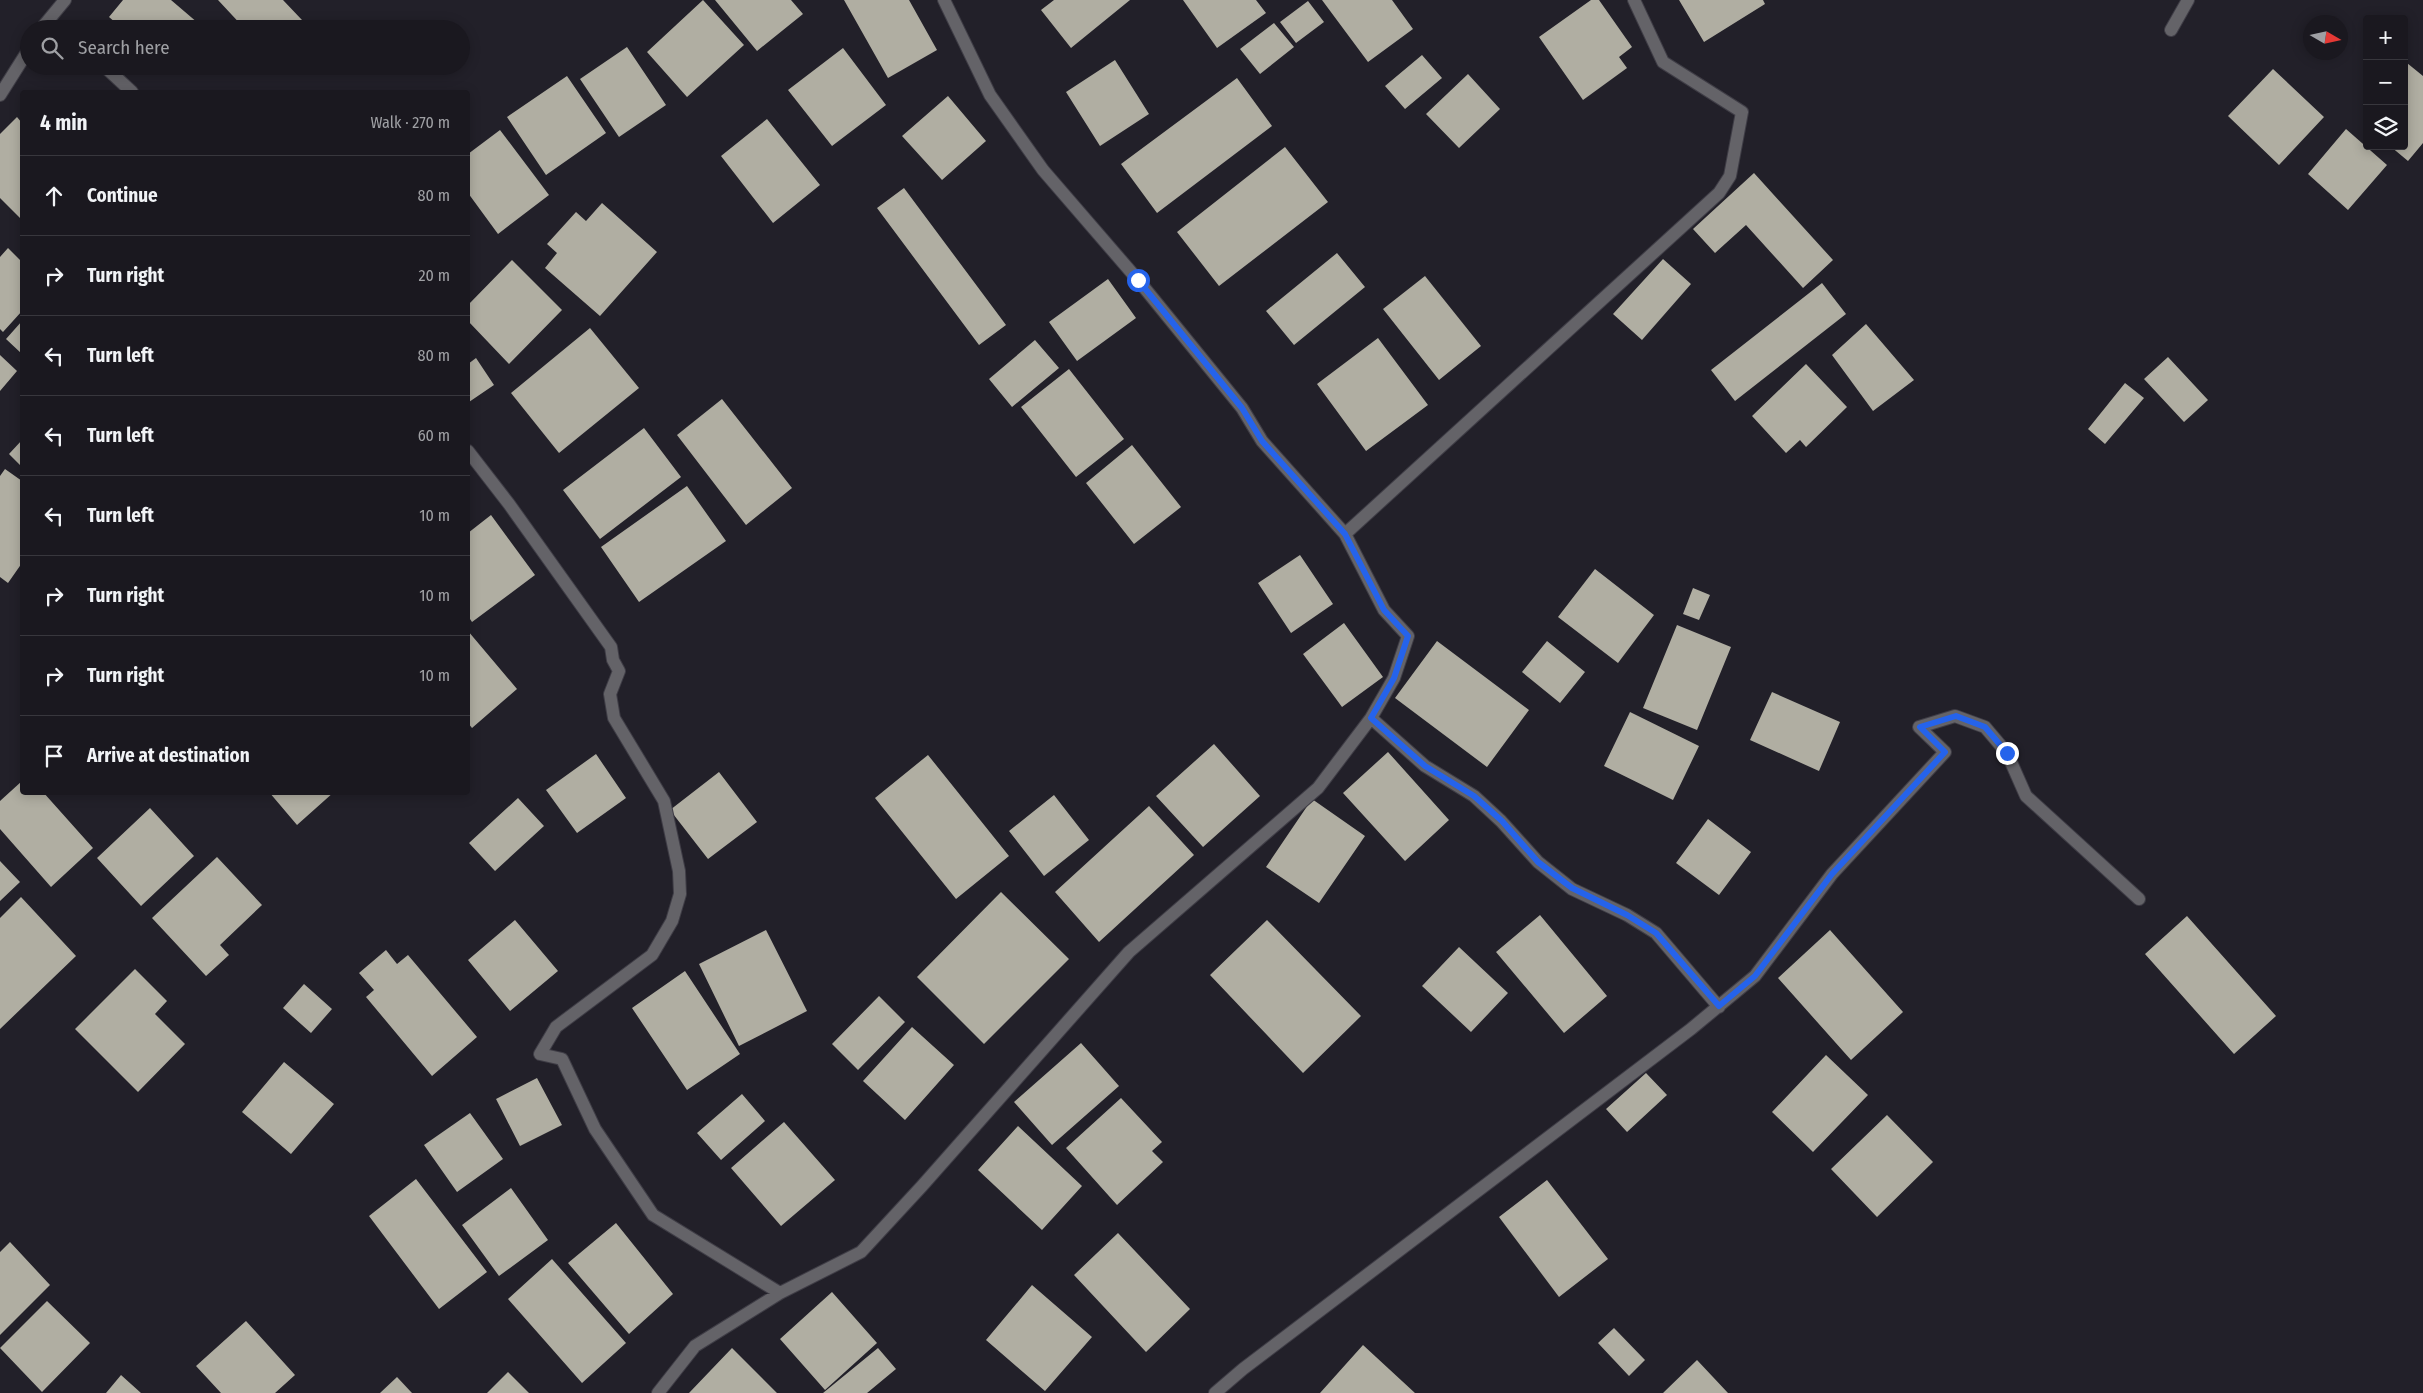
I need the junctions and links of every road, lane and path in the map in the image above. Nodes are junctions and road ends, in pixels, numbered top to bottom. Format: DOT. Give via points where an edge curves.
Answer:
graph roads {
  1 [pos="65,0"];
  2 [pos="944,0"];
  3 [pos="1634,0"];
  4 [pos="2188,0"];
  5 [pos="50,20"];
  6 [pos="2171,30"];
  7 [pos="20,63"];
  8 [pos="114,75"];
  9 [pos="130,90"];
  10 [pos="0,95"];
  11 [pos="470,454"];
  12 [pos="1345,534"];
  13 [pos="1371,718"];
  14 [pos="2139,899"];
  15 [pos="1719,1006"];
  16 [pos="780,1293"];
  17 [pos="658,1393"];
  18 [pos="1215,1393"];
  1 -- 5 [label="street"];
  2 -- 12 [label="street" via="990,95 1043,170 1242,408 1262,441"];
  3 -- 12 [label="street" via="1663,62 1742,112 1730,176 1719,193"];
  4 -- 6 [label="street"];
  7 -- 10 [label="street"];
  8 -- 9 [label="street"];
  11 -- 16 [label="street" via="611,648 619,671 610,694 614,718 664,801 679,872 680,894 672,921 652,955 556,1027 540,1054 562,1059 595,1129 653,1215"];
  12 -- 13 [label="street" via="1384,610 1408,636 1394,678"];
  13 -- 15 [label="street" via="1425,766 1474,796 1502,821 1538,862 1572,888 1656,933"];
  13 -- 16 [label="street" via="1318,788 1129,952 861,1252"];
  14 -- 15 [label="street" via="2026,796 2007,753 1985,727 1956,716 1920,727 1945,752 1832,874 1755,976"];
  15 -- 18 [label="street"];
  16 -- 17 [label="street" via="695,1346"];
}
